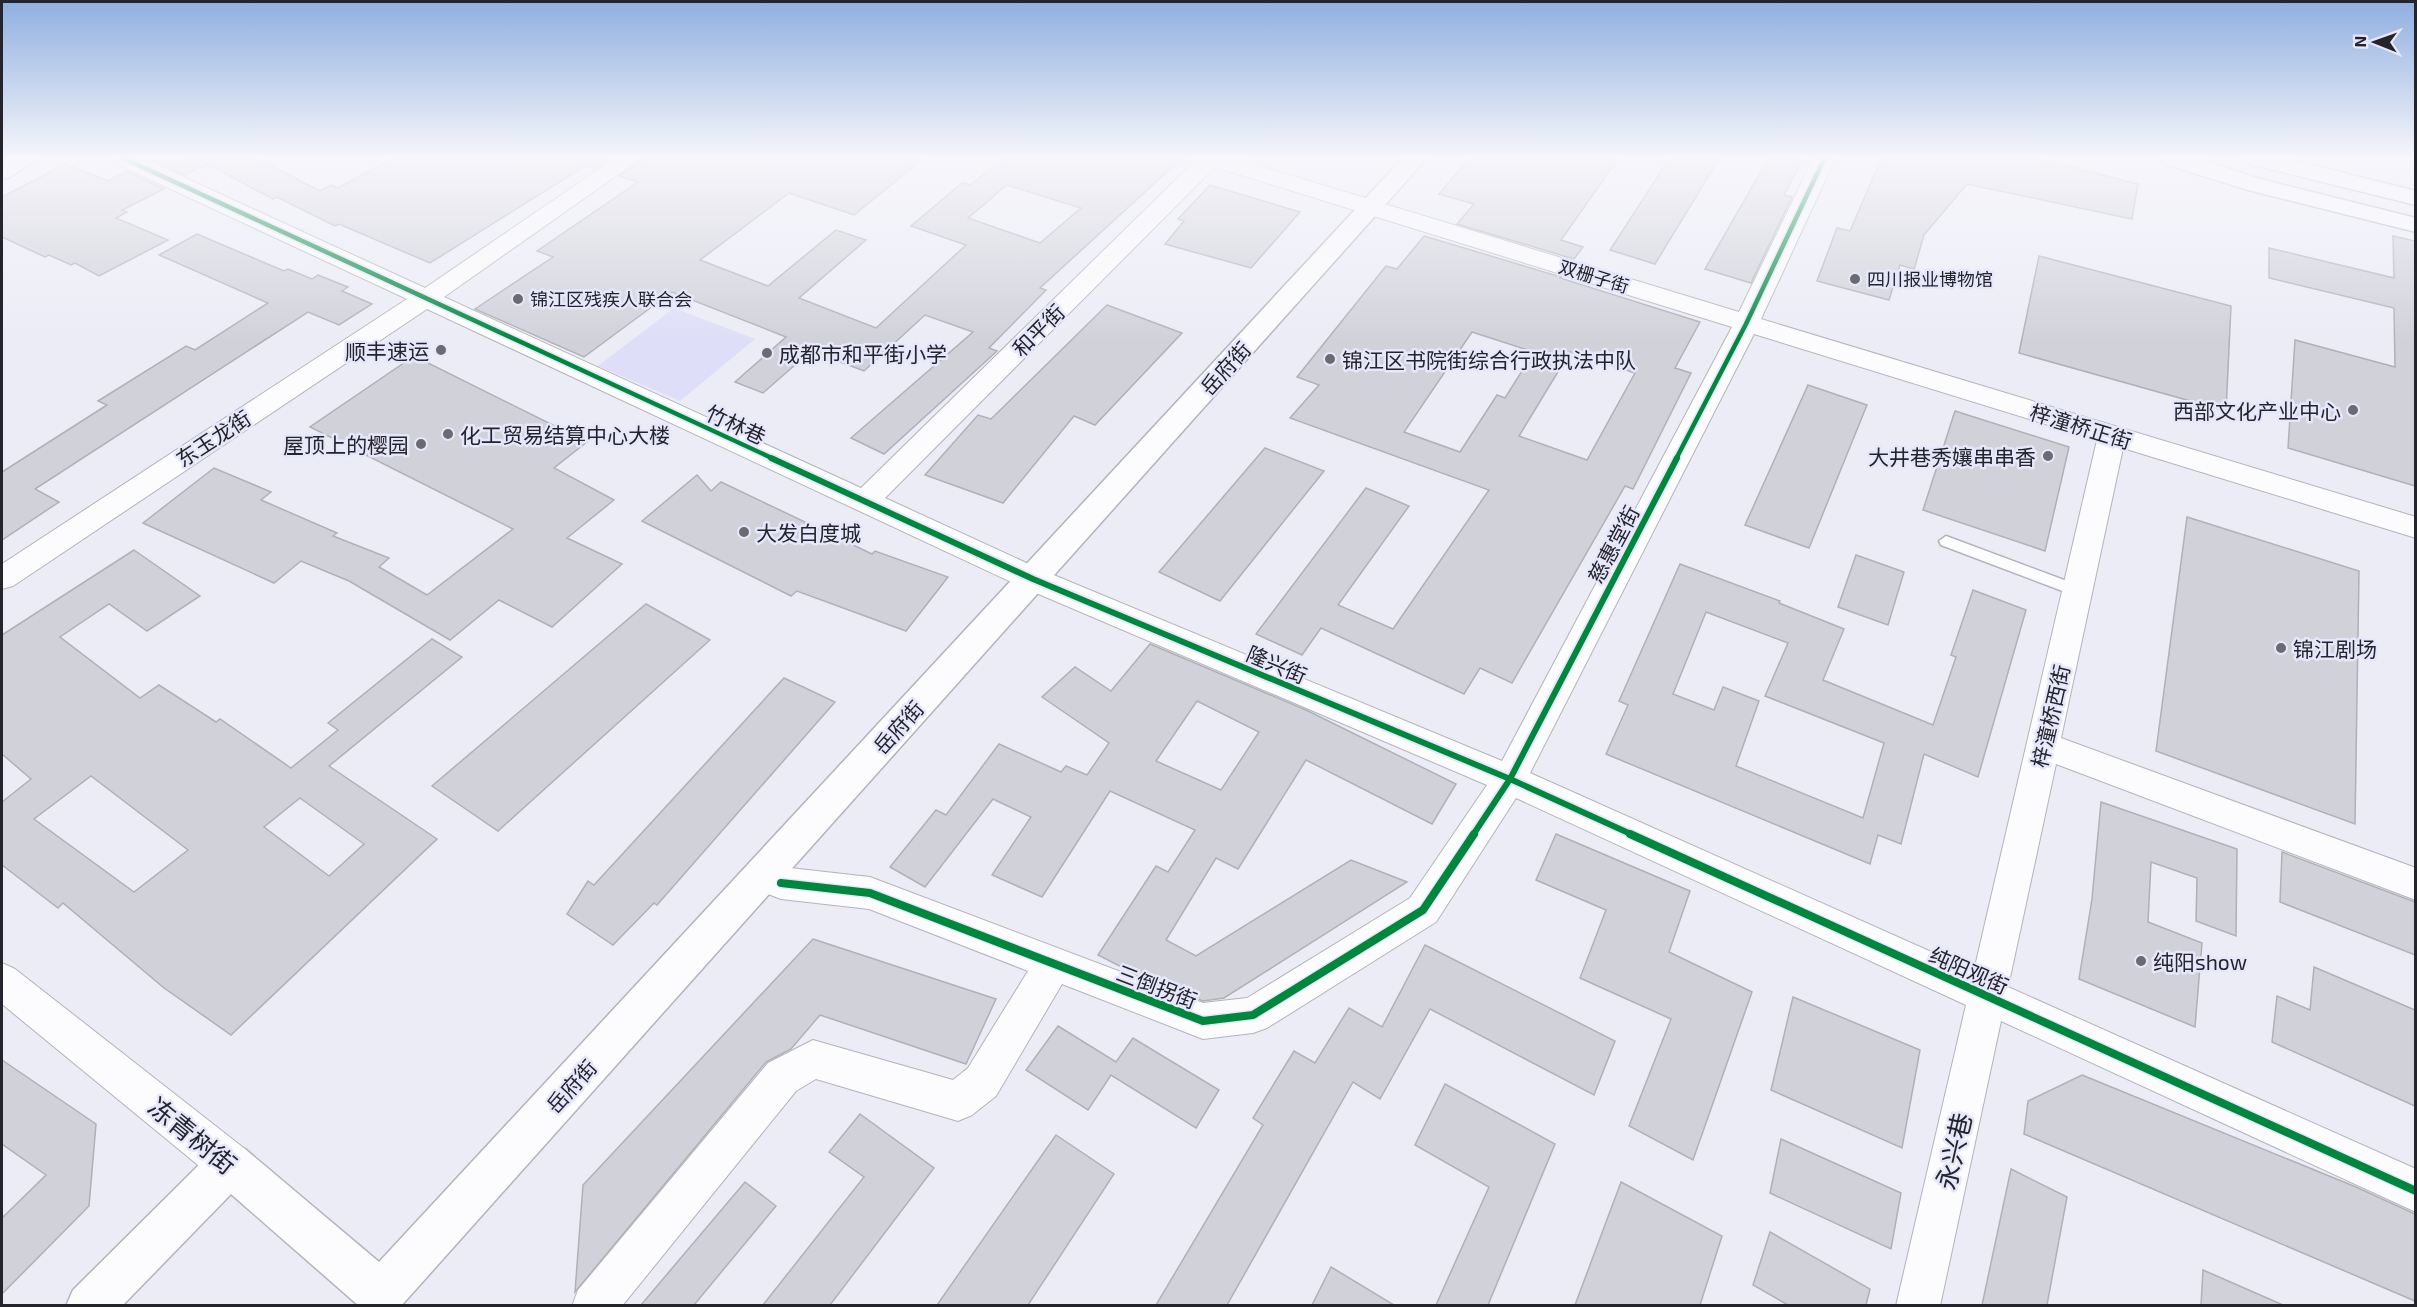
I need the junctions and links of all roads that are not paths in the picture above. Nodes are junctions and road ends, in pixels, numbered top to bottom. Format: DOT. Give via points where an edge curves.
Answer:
graph roads {
  1 [pos="256,220"];
  2 [pos="541,220"];
  3 [pos="1149,220"];
  4 [pos="1359,220"];
  5 [pos="1416,220"];
  6 [pos="1795,220"];
  7 [pos="2395,220"];
  8 [pos="2415,225"];
  9 [pos="426,299"];
  10 [pos="1746,324"];
  11 [pos="2112,436"];
  12 [pos="865,501"];
  13 [pos="2415,528"];
  14 [pos="1946,542"];
  15 [pos="2,578"];
  16 [pos="1033,579"];
  17 [pos="2078,591"];
  18 [pos="2043,746"];
  19 [pos="1510,779"];
  20 [pos="781,883"];
  21 [pos="2415,885"];
  22 [pos="1054,963"];
  23 [pos="2,981"];
  24 [pos="1987,996"];
  25 [pos="230,1164"];
  26 [pos="2415,1191"];
  27 [pos="387,1300"];
  28 [pos="88,1305"];
  29 [pos="594,1305"];
  30 [pos="1918,1305"];
  1 -- 9 [label="street, 竹林巷"];
  2 -- 9 [label="street, 东玉龙街"];
  3 -- 12 [label="street, 和平街"];
  4 -- 16 [label="street, 岳府街"];
  5 -- 10 [label="street, 双栅子街"];
  6 -- 10 [label="street, 慈惠堂街"];
  7 -- 8 [label="street"];
  9 -- 12 [label="street, 竹林巷"];
  9 -- 15 [label="street, 东玉龙街"];
  10 -- 11 [label="street, 梓潼桥正街"];
  10 -- 19 [label="street, 慈惠堂街"];
  11 -- 13 [label="street, 梓潼桥正街"];
  11 -- 17 [label="street, 梓潼桥西街"];
  12 -- 16 [label="street, 竹林巷"];
  14 -- 17 [label="lane"];
  16 -- 19 [label="street, 隆兴街"];
  16 -- 27 [label="street, 岳府街"];
  17 -- 18 [label="street, 梓潼桥西街"];
  18 -- 21 [label="street"];
  18 -- 24 [label="street, 梓潼桥西街"];
  19 -- 22 [label="street, 三倒拐街" via="1423,910 1253,1015 1203,1021"];
  19 -- 24 [label="street, 纯阳观街"];
  20 -- 22 [label="street, 三倒拐街" via="870,893"];
  22 -- 29 [label="street" via="982,1082 958,1101 813,1059 782,1077"];
  23 -- 25 [label="street, 冻青树街"];
  24 -- 26 [label="street, 纯阳观街"];
  24 -- 30 [label="street, 永兴巷"];
  25 -- 27 [label="street, 冻青树街"];
  25 -- 28 [label="street"];
}
